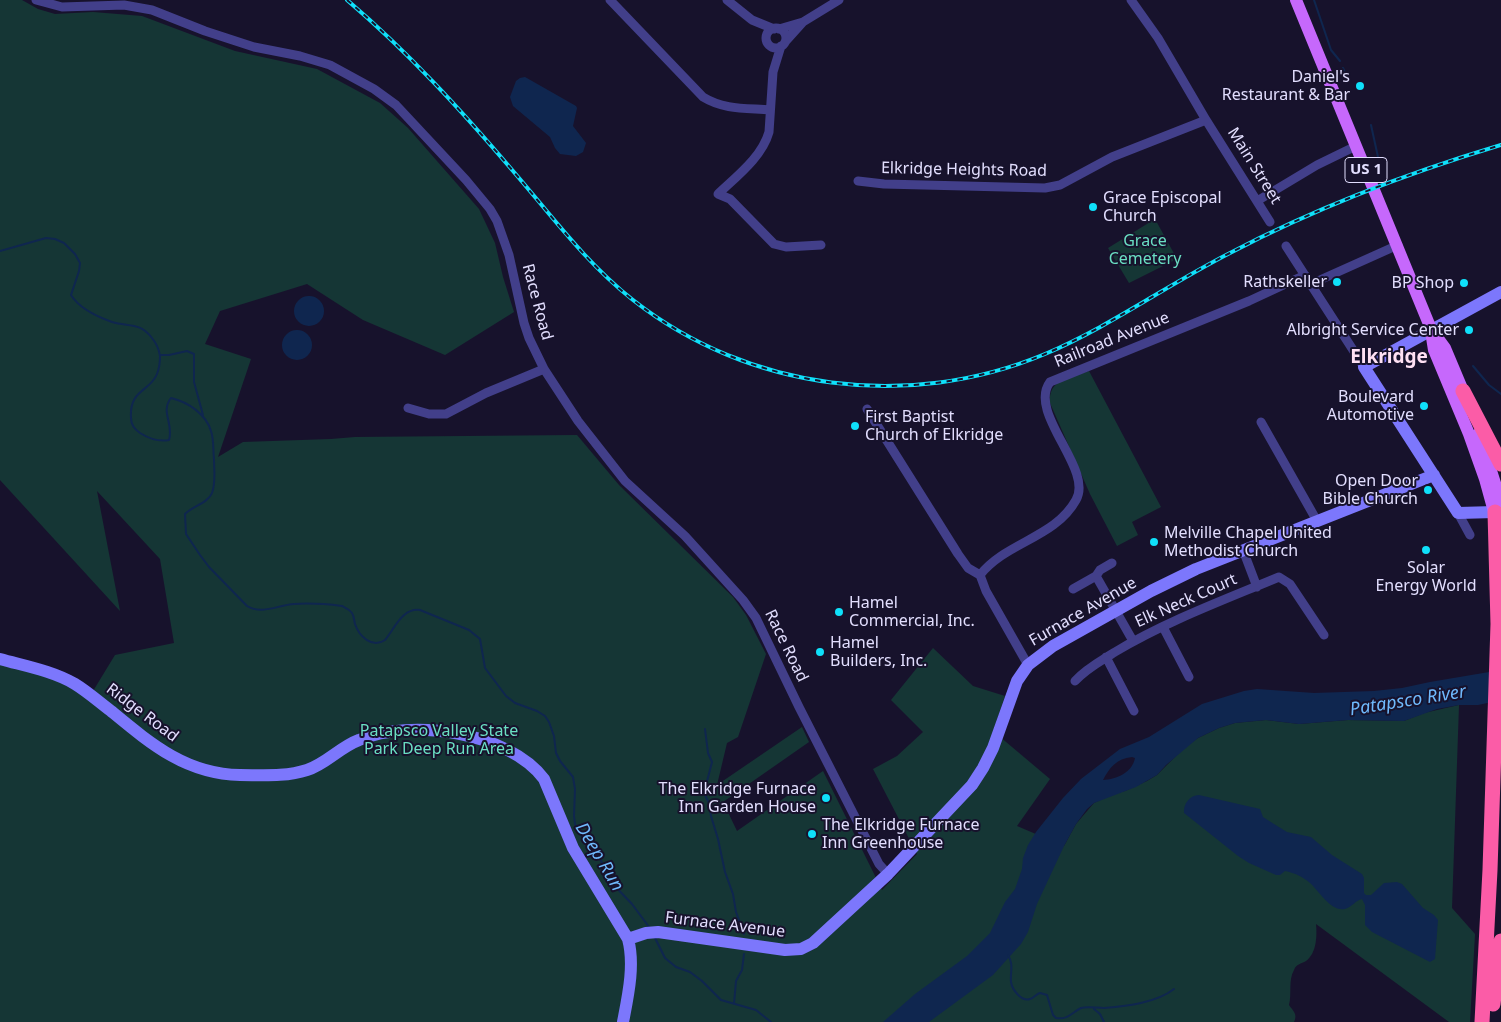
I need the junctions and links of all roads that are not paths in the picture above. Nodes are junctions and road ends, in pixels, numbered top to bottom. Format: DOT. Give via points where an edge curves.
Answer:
graph roads {
  1 [pos="36,0"];
  2 [pos="610,0"];
  3 [pos="727,0"];
  4 [pos="839,0"];
  5 [pos="1131,0"];
  6 [pos="1296,0"];
  7 [pos="752,20"];
  8 [pos="804,22"];
  9 [pos="776,29"];
  10 [pos="768,44"];
  11 [pos="783,44"];
  12 [pos="773,72"];
  13 [pos="770,110"];
  14 [pos="1206,120"];
  15 [pos="1356,146"];
  16 [pos="858,180"];
  17 [pos="1257,201"];
  18 [pos="1270,222"];
  19 [pos="821,244"];
  20 [pos="1398,245"];
  21 [pos="1286,246"];
  22 [pos="1305,275"];
  23 [pos="1311,284"];
  24 [pos="1501,292"];
  25 [pos="1431,329"];
  26 [pos="1364,367"];
  27 [pos="544,369"];
  28 [pos="1463,391"];
  29 [pos="408,408"];
  30 [pos="867,410"];
  31 [pos="1262,422"];
  32 [pos="1501,464"];
  33 [pos="1434,475"];
  34 [pos="1498,507"];
  35 [pos="1458,513"];
  36 [pos="1317,521"];
  37 [pos="1470,535"];
  38 [pos="1501,541"];
  39 [pos="1243,550"];
  40 [pos="1112,563"];
  41 [pos="980,574"];
  42 [pos="1096,576"];
  43 [pos="1257,586"];
  44 [pos="1073,589"];
  45 [pos="1116,610"];
  46 [pos="1162,627"];
  47 [pos="1324,635"];
  48 [pos="1133,641"];
  49 [pos="1106,657"];
  50 [pos="0,660"];
  51 [pos="1028,666"];
  52 [pos="1189,677"];
  53 [pos="1076,681"];
  54 [pos="1134,711"];
  55 [pos="888,874"];
  56 [pos="628,939"];
  57 [pos="1501,941"];
  58 [pos="624,1022"];
  59 [pos="1482,1022"];
  60 [pos="1491,1022"];
  1 -- 27 [label="street, Race Road" via="62,6 124,5 152,10 246,45 315,60 386,96 466,180 497,222 509,255 524,323"];
  2 -- 13 [label="street" via="703,97 728,107"];
  3 -- 7 [label="street"];
  4 -- 8 [label="street"];
  5 -- 14 [label="street, Main Street" via="1158,38"];
  6 -- 15 [label="main road, US 1"];
  7 -- 9 [label="street"];
  7 -- 10 [label="street"];
  8 -- 9 [label="street"];
  8 -- 11 [label="street"];
  9 -- 10 [label="street" via="767,34"];
  9 -- 11 [label="street" via="784,32"];
  10 -- 11 [label="street" via="776,48"];
  10 -- 12 [label="street"];
  11 -- 12 [label="street"];
  12 -- 13 [label="street"];
  13 -- 19 [label="street" via="769,132 762,148 718,194 730,199 774,244 786,247"];
  14 -- 16 [label="street, Elkridge Heights Road" via="1121,153 1051,187 884,184"];
  14 -- 17 [label="street, Main Street"];
  15 -- 17 [label="street"];
  15 -- 20 [label="main road, US 1"];
  17 -- 18 [label="street, Main Street"];
  20 -- 23 [label="street"];
  20 -- 25 [label="main road, US 1"];
  21 -- 22 [label="street"];
  22 -- 23 [label="street"];
  22 -- 41 [label="street, Railroad Avenue" via="1050,382 1044,391 1045,405 1077,476 1078,496 1054,525 998,557"];
  23 -- 26 [label="street"];
  24 -- 25 [label="street"];
  25 -- 26 [label="street"];
  25 -- 28 [label="main road, US 1" via="1445,348"];
  25 -- 34 [label="main road, US 1" via="1434,350"];
  26 -- 33 [label="street"];
  27 -- 29 [label="street" via="446,414 429,414"];
  27 -- 55 [label="street, Race Road" via="610,464 685,536 752,610 879,864"];
  28 -- 32 [label="highway"];
  28 -- 34 [label="main road, US 1" via="1484,447"];
  30 -- 41 [label="street" via="958,554 968,568"];
  31 -- 36 [label="street"];
  33 -- 35 [label="street"];
  33 -- 36 [label="street, Furnace Avenue"];
  34 -- 35 [label="street"];
  34 -- 38 [label="main road, US 1"];
  34 -- 59 [label="highway" via="1490,870"];
  35 -- 37 [label="street"];
  36 -- 39 [label="street, Furnace Avenue"];
  39 -- 43 [label="street"];
  39 -- 45 [label="street, Furnace Avenue" via="1180,576"];
  40 -- 42 [label="street"];
  41 -- 51 [label="street" via="986,591"];
  42 -- 44 [label="street"];
  42 -- 45 [label="street"];
  43 -- 46 [label="street, Elk Neck Court"];
  43 -- 47 [label="street, Elk Neck Court" via="1279,577 1290,584"];
  45 -- 48 [label="street"];
  45 -- 51 [label="street, Furnace Avenue" via="1039,655"];
  46 -- 48 [label="street, Elk Neck Court"];
  46 -- 52 [label="street"];
  48 -- 49 [label="street, Elk Neck Court"];
  49 -- 53 [label="street, Elk Neck Court" via="1085,670"];
  49 -- 54 [label="street"];
  50 -- 56 [label="street, Ridge Road" via="68,680 167,754 209,772 238,775 297,773 312,769 357,740 401,731 448,732 507,749 528,763 544,780 573,848"];
  51 -- 55 [label="street, Furnace Avenue" via="1013,689 998,738 979,775"];
  55 -- 56 [label="street, Furnace Avenue" via="813,944 801,949 785,950 652,933"];
  56 -- 58 [label="street" via="631,961"];
  57 -- 60 [label="highway"];
}
